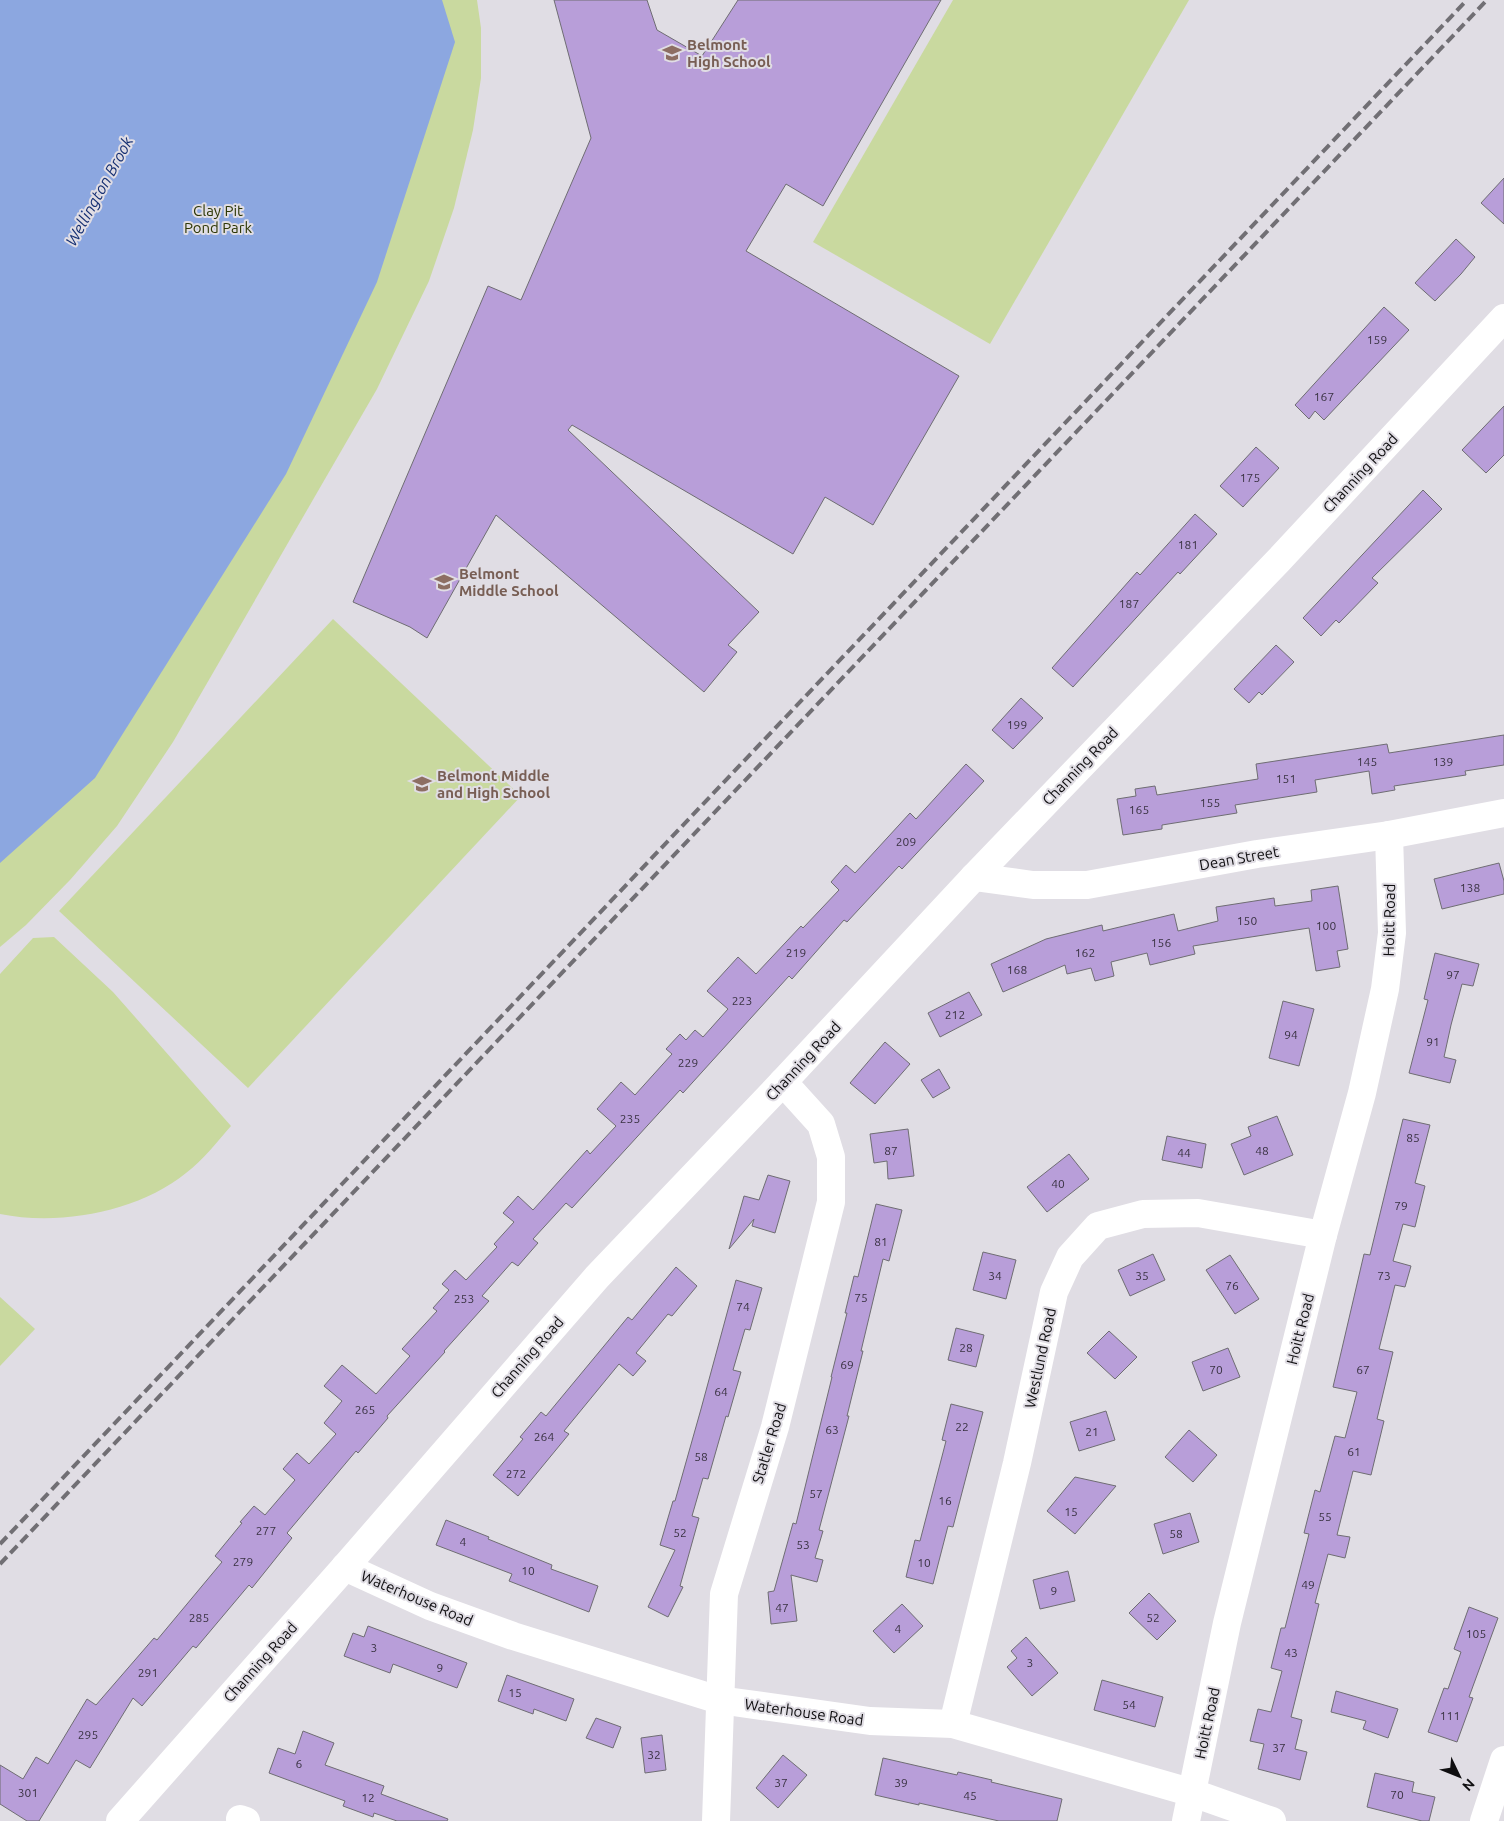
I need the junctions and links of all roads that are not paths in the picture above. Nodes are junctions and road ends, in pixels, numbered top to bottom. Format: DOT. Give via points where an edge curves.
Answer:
graph roads {
  1 [pos="1504,318"];
  2 [pos="1504,813"];
  3 [pos="1388,835"];
  4 [pos="974,877"];
  5 [pos="783,1082"];
  6 [pos="1323,1235"];
  7 [pos="345,1567"];
  8 [pos="720,1700"];
  9 [pos="953,1724"];
  10 [pos="1504,1760"];
  11 [pos="1193,1793"];
  12 [pos="120,1821"];
  13 [pos="716,1821"];
  14 [pos="1186,1821"];
  15 [pos="1272,1821"];
  16 [pos="1484,1821"];
  1 -- 4 [label="street, Channing Road" via="1278,561"];
  2 -- 3 [label="street, Dean Street"];
  3 -- 4 [label="street, Dean Street" via="1257,854 1087,885 1034,885"];
  3 -- 6 [label="street, Hoitt Road" via="1392,933 1384,989 1362,1092"];
  4 -- 5 [label="street, Channing Road"];
  5 -- 7 [label="street, Channing Road" via="597,1277"];
  5 -- 8 [label="street, Statler Road" via="821,1124 831,1157 831,1202 775,1427 724,1594"];
  6 -- 9 [label="street, Westlund Road" via="1198,1213 1143,1214 1098,1226 1070,1257 1054,1292 1017,1463"];
  6 -- 11 [label="street, Hoitt Road" via="1227,1623"];
  7 -- 8 [label="street, Waterhouse Road" via="430,1606 513,1636"];
  7 -- 12 [label="street, Channing Road"];
  8 -- 9 [label="street, Waterhouse Road" via="870,1721"];
  8 -- 13 [label="street, Statler Road"];
  9 -- 11 [label="street, Waterhouse Road"];
  10 -- 16 [label="street"];
  11 -- 14 [label="street, Hoitt Road"];
  11 -- 15 [label="street, Waterhouse Road"];
}
